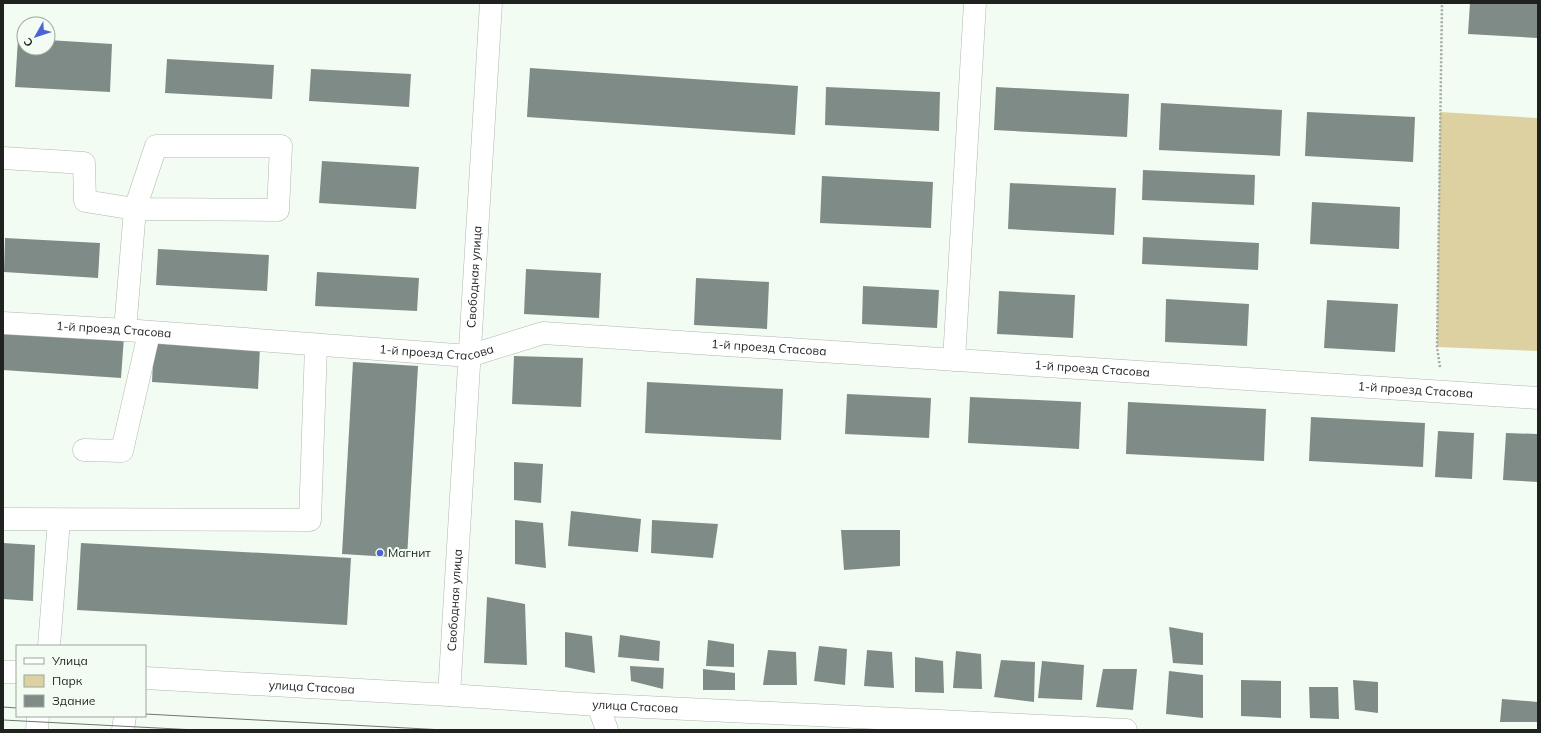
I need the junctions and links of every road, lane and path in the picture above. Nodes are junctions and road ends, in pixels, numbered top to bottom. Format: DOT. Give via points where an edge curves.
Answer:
graph roads {
  1 [pos="491,3"];
  2 [pos="975,3"];
  3 [pos="1442,3"];
  4 [pos="3,158"];
  5 [pos="136,209"];
  6 [pos="3,323"];
  7 [pos="125,330"];
  8 [pos="150,333"];
  9 [pos="316,346"];
  10 [pos="469,356"];
  11 [pos="954,360"];
  12 [pos="1443,392"];
  13 [pos="1538,398"];
  14 [pos="84,450"];
  15 [pos="3,519"];
  16 [pos="59,520"];
  17 [pos="49,645"];
  18 [pos="3,672"];
  19 [pos="16,672"];
  20 [pos="146,678"];
  21 [pos="449,695"];
  22 [pos="598,705"];
  23 [pos="38,717"];
  24 [pos="125,717"];
  25 [pos="37,730"];
  26 [pos="123,730"];
  27 [pos="607,730"];
  28 [pos="1126,730"];
  1 -- 10 [label="street, Свободная улица"];
  2 -- 11 [label="street"];
  3 -- 12 [label="path" via="1437,347"];
  4 -- 5 [label="street" via="84,163 85,202"];
  5 -- 5 [label="street" via="278,210 281,146 156,146"];
  5 -- 7 [label="street"];
  6 -- 7 [label="street, 1-й проезд Стасова"];
  7 -- 8 [label="street, 1-й проезд Стасова"];
  8 -- 9 [label="street, 1-й проезд Стасова"];
  8 -- 14 [label="street" via="122,451"];
  9 -- 10 [label="street, 1-й проезд Стасова"];
  9 -- 16 [label="street" via="310,520"];
  10 -- 11 [label="street, 1-й проезд Стасова" via="543,333"];
  10 -- 21 [label="street, Свободная улица"];
  11 -- 12 [label="street, 1-й проезд Стасова"];
  12 -- 13 [label="street, 1-й проезд Стасова"];
  15 -- 16 [label="street"];
  16 -- 17 [label="street"];
  18 -- 19 [label="street"];
  20 -- 21 [label="street, улица Стасова"];
  21 -- 22 [label="street, улица Стасова"];
  22 -- 27 [label="street"];
  22 -- 28 [label="street, улица Стасова"];
  23 -- 25 [label="street"];
  24 -- 26 [label="street"];
}
